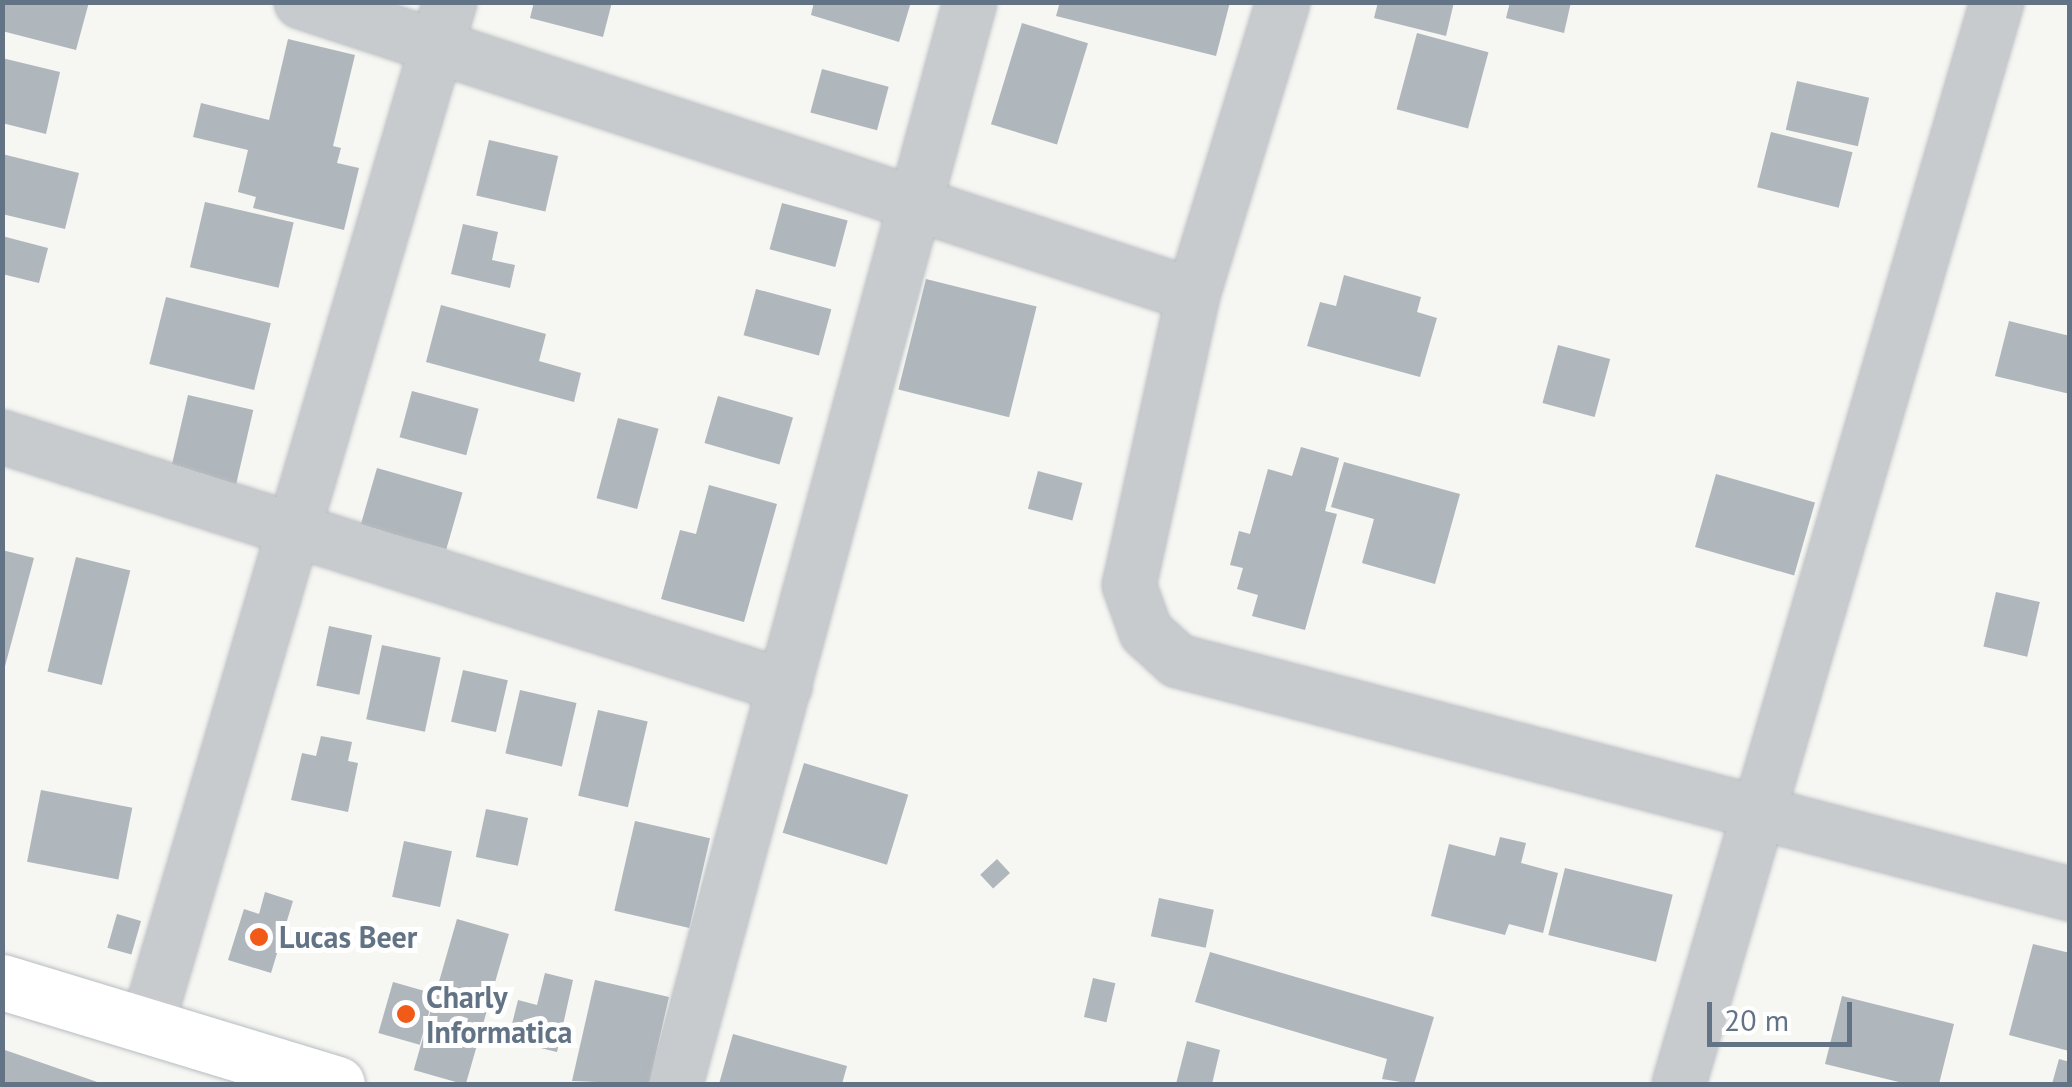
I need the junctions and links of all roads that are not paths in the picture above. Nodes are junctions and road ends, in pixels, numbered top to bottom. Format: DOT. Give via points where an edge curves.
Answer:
graph roads {
  1 [pos="301,2"];
  2 [pos="970,2"];
  3 [pos="1283,2"];
  4 [pos="1997,2"];
  5 [pos="444,25"];
  6 [pos="915,204"];
  7 [pos="1192,295"];
  8 [pos="2,437"];
  9 [pos="294,529"];
  10 [pos="784,686"];
  11 [pos="1761,808"];
  12 [pos="2070,894"];
  13 [pos="2,982"];
  14 [pos="147,1026"];
  15 [pos="337,1084"];
  16 [pos="676,1084"];
  17 [pos="1679,1084"];
  1 -- 5 [label="street"];
  2 -- 6 [label="street"];
  3 -- 7 [label="street"];
  4 -- 11 [label="street"];
  5 -- 6 [label="street"];
  5 -- 9 [label="street"];
  6 -- 7 [label="street"];
  6 -- 10 [label="street"];
  7 -- 11 [label="street" via="1129,586 1146,632 1178,661"];
  8 -- 9 [label="street"];
  9 -- 10 [label="street"];
  9 -- 14 [label="street"];
  10 -- 16 [label="street"];
  11 -- 12 [label="street"];
  11 -- 17 [label="street"];
  13 -- 14 [label="main road"];
  14 -- 15 [label="main road"];
}
